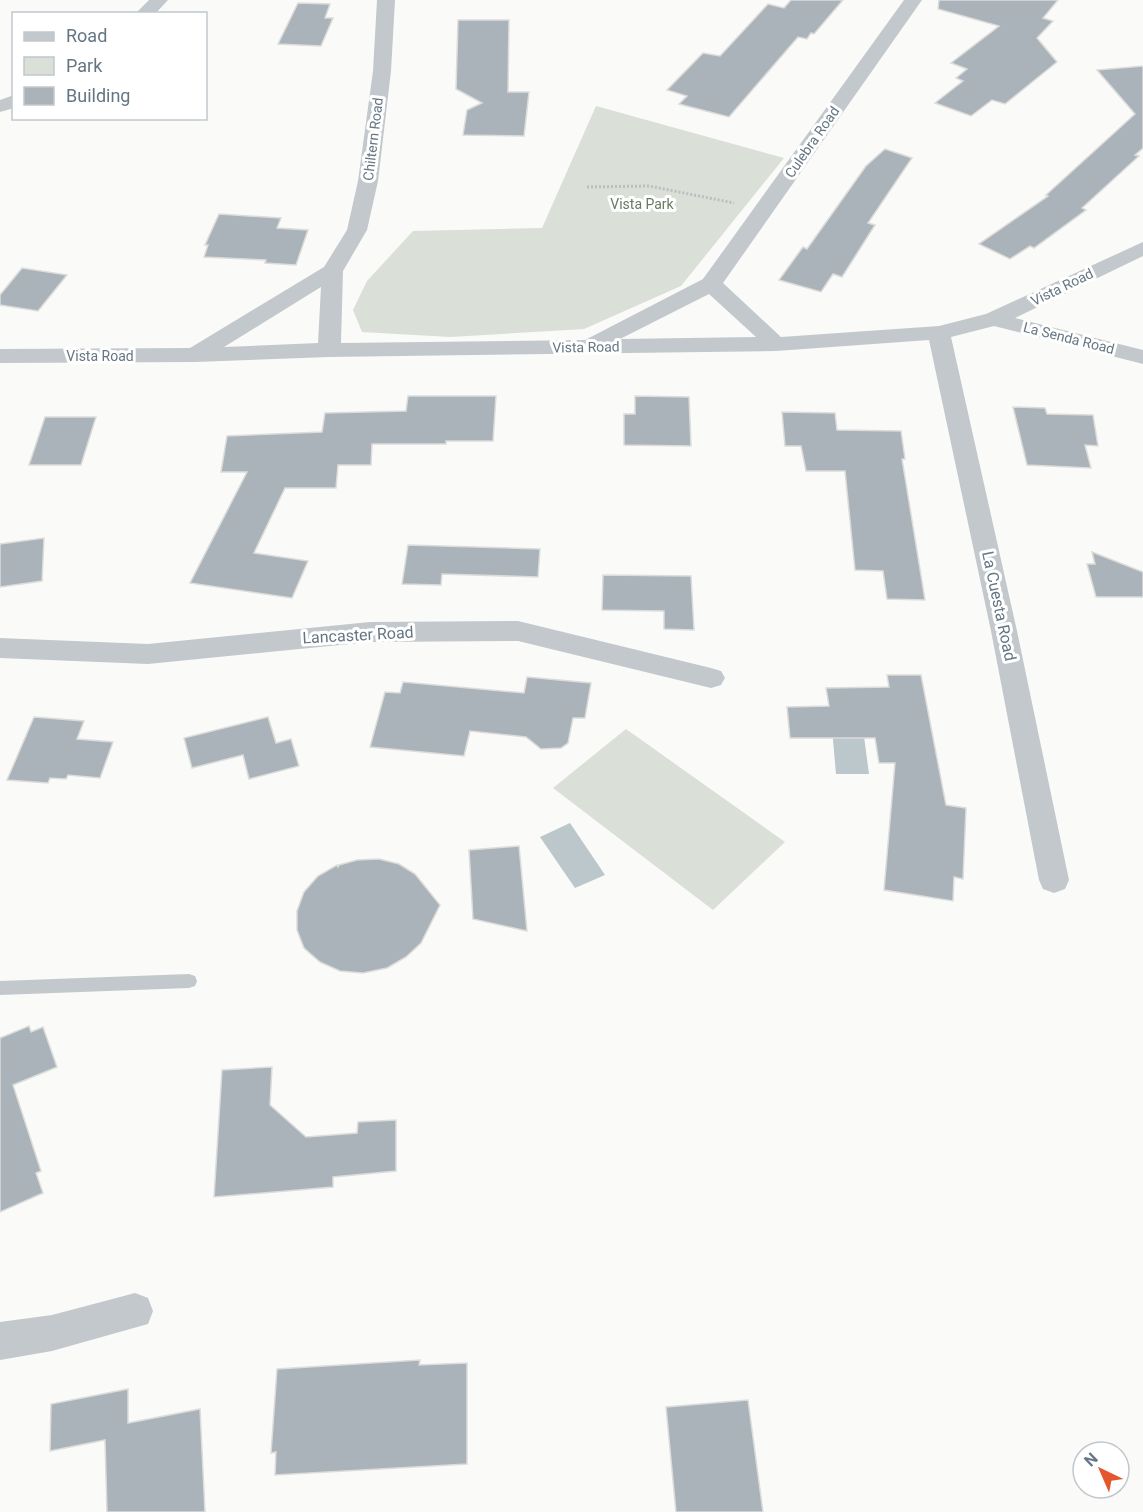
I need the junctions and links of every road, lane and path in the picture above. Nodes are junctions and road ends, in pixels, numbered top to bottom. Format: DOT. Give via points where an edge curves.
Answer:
graph roads {
  1 [pos="159,0"];
  2 [pos="386,0"];
  3 [pos="913,0"];
  4 [pos="146,12"];
  5 [pos="587,186"];
  6 [pos="765,209"];
  7 [pos="1143,248"];
  8 [pos="332,271"];
  9 [pos="711,284"];
  10 [pos="994,320"];
  11 [pos="939,333"];
  12 [pos="776,344"];
  13 [pos="588,347"];
  14 [pos="329,350"];
  15 [pos="195,355"];
  16 [pos="1143,357"];
  17 [pos="3,358"];
  18 [pos="0,648"];
  19 [pos="711,678"];
  20 [pos="1054,880"];
  21 [pos="189,981"];
  22 [pos="0,988"];
  23 [pos="135,1311"];
  24 [pos="0,1341"];
  1 -- 4 [label="street"];
  2 -- 8 [label="street, Chiltern Road" via="382,71 368,181 357,230"];
  3 -- 6 [label="street, Culebra Road"];
  5 -- 6 [label="path" via="649,186"];
  6 -- 9 [label="street, Culebra Road"];
  7 -- 10 [label="street, Vista Road"];
  8 -- 14 [label="street, Chiltern Road"];
  8 -- 15 [label="street, Chiltern Road"];
  9 -- 12 [label="street"];
  9 -- 13 [label="street, Culebra Road"];
  10 -- 11 [label="street, Vista Road"];
  10 -- 16 [label="street, La Senda Road"];
  11 -- 12 [label="street, Vista Road"];
  11 -- 20 [label="street, La Cuesta Road"];
  12 -- 13 [label="street, Vista Road"];
  13 -- 14 [label="street, Vista Road"];
  14 -- 15 [label="street, Vista Road"];
  15 -- 17 [label="street, Vista Road"];
  18 -- 19 [label="street, Lancaster Road" via="148,654 370,632 518,632"];
  21 -- 22 [label="lane"];
  23 -- 24 [label="street" via="52,1333"];
}
